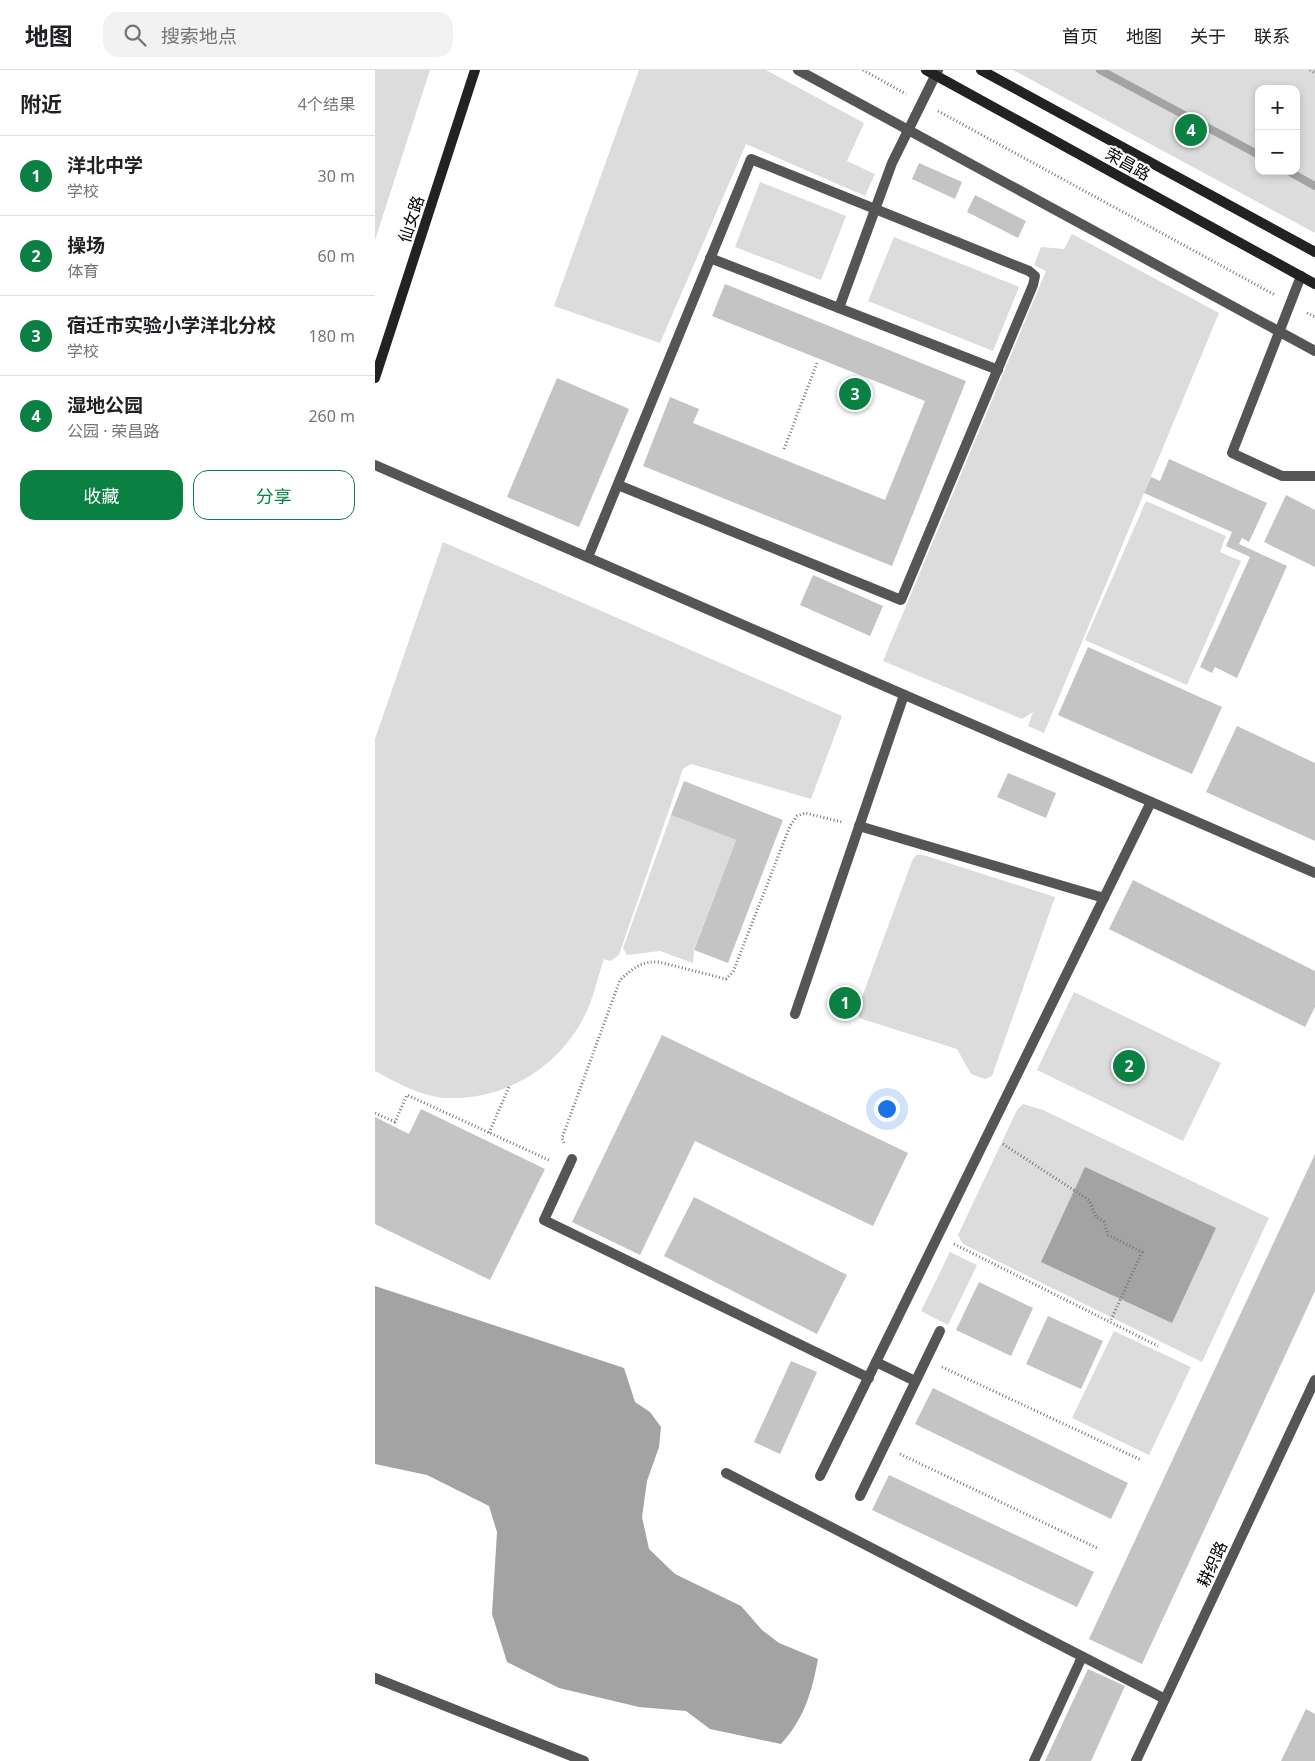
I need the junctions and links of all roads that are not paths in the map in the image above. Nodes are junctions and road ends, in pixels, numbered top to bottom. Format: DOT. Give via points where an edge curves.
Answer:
graph roads {
  1 [pos="475,70"];
  2 [pos="799,70"];
  3 [pos="981,70"];
  4 [pos="933,72"];
  5 [pos="907,129"];
  6 [pos="874,208"];
  7 [pos="1315,252"];
  8 [pos="710,258"];
  9 [pos="1301,276"];
  10 [pos="1315,284"];
  11 [pos="839,308"];
  12 [pos="1279,331"];
  13 [pos="1315,351"];
  14 [pos="998,370"];
  15 [pos="375,378"];
  16 [pos="375,466"];
  17 [pos="1315,476"];
  18 [pos="618,485"];
  19 [pos="588,558"];
  20 [pos="904,695"];
  21 [pos="1151,802"];
  22 [pos="859,826"];
  23 [pos="1315,873"];
  24 [pos="1104,898"];
  25 [pos="795,1014"];
  26 [pos="572,1159"];
  27 [pos="940,1331"];
  28 [pos="876,1362"];
  29 [pos="869,1378"];
  30 [pos="1315,1380"];
  31 [pos="915,1381"];
  32 [pos="726,1473"];
  33 [pos="820,1476"];
  34 [pos="860,1496"];
  35 [pos="1083,1657"];
  36 [pos="375,1678"];
  37 [pos="1165,1698"];
  38 [pos="584,1761"];
  39 [pos="1034,1761"];
  40 [pos="1137,1761"];
  1 -- 15 [label="street, 仙女路"];
  2 -- 5 [label="street"];
  3 -- 7 [label="street, 荣昌路"];
  4 -- 5 [label="street"];
  4 -- 9 [label="street, 荣昌路"];
  5 -- 6 [label="street"];
  5 -- 12 [label="street"];
  6 -- 8 [label="street" via="751,159"];
  6 -- 11 [label="street"];
  6 -- 14 [label="street" via="1035,276"];
  8 -- 11 [label="street"];
  8 -- 18 [label="street"];
  9 -- 10 [label="street, 荣昌路"];
  9 -- 12 [label="street"];
  11 -- 14 [label="street"];
  12 -- 13 [label="street"];
  12 -- 17 [label="street" via="1233,453 1282,476"];
  14 -- 18 [label="street" via="901,600"];
  16 -- 19 [label="street"];
  18 -- 19 [label="street"];
  19 -- 20 [label="street"];
  20 -- 21 [label="street"];
  20 -- 22 [label="street"];
  21 -- 23 [label="street"];
  21 -- 24 [label="street"];
  22 -- 24 [label="street"];
  22 -- 25 [label="street"];
  24 -- 28 [label="street"];
  26 -- 29 [label="street" via="544,1220"];
  27 -- 31 [label="street"];
  28 -- 29 [label="street"];
  28 -- 31 [label="street"];
  29 -- 33 [label="street"];
  30 -- 37 [label="street, 耕织路"];
  31 -- 34 [label="street"];
  32 -- 35 [label="street"];
  35 -- 37 [label="street"];
  35 -- 39 [label="street"];
  36 -- 38 [label="street"];
  37 -- 40 [label="street, 耕织路"];
}
